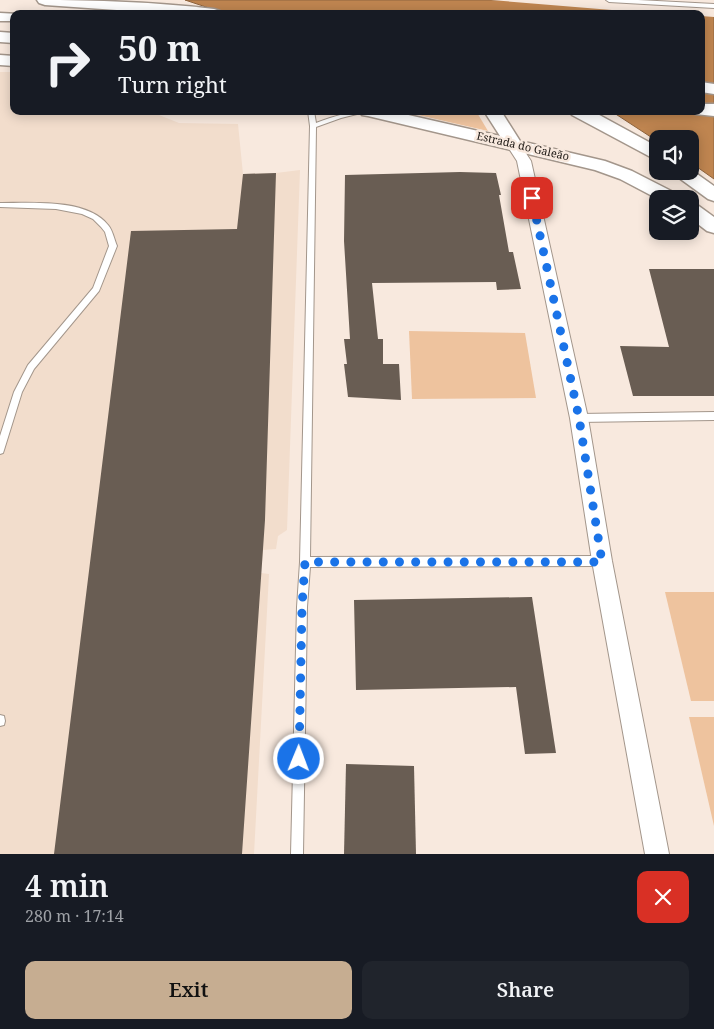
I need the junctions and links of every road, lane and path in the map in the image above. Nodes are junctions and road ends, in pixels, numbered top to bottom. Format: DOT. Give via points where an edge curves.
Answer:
graph roads {
  1 [pos="45,0"];
  2 [pos="609,0"];
  3 [pos="714,6"];
  4 [pos="182,10"];
  5 [pos="312,115"];
  6 [pos="345,115"];
  7 [pos="385,115"];
  8 [pos="496,115"];
  9 [pos="586,115"];
  10 [pos="313,126"];
  11 [pos="513,144"];
  12 [pos="649,151"];
  13 [pos="693,180"];
  14 [pos="655,190"];
  15 [pos="714,195"];
  16 [pos="0,206"];
  17 [pos="699,215"];
  18 [pos="714,226"];
  19 [pos="714,416"];
  20 [pos="579,418"];
  21 [pos="0,450"];
  22 [pos="305,562"];
  23 [pos="602,562"];
  24 [pos="298,854"];
  25 [pos="657,854"];
  1 -- 4 [label="main road"];
  2 -- 3 [label="lane"];
  5 -- 10 [label="lane"];
  6 -- 10 [label="lane"];
  7 -- 11 [label="street, Estrada do Galeão"];
  8 -- 11 [label="street"];
  9 -- 12 [label="street"];
  10 -- 22 [label="lane"];
  11 -- 14 [label="street, Estrada do Galeão" via="599,165"];
  11 -- 20 [label="street" via="524,161"];
  13 -- 15 [label="street"];
  16 -- 21 [label="lane" via="64,207 95,216 105,225 113,246 96,289 30,367 18,392"];
  17 -- 18 [label="street"];
  19 -- 20 [label="lane"];
  20 -- 23 [label="street"];
  22 -- 23 [label="lane"];
  22 -- 24 [label="lane"];
  23 -- 25 [label="street"];
}
